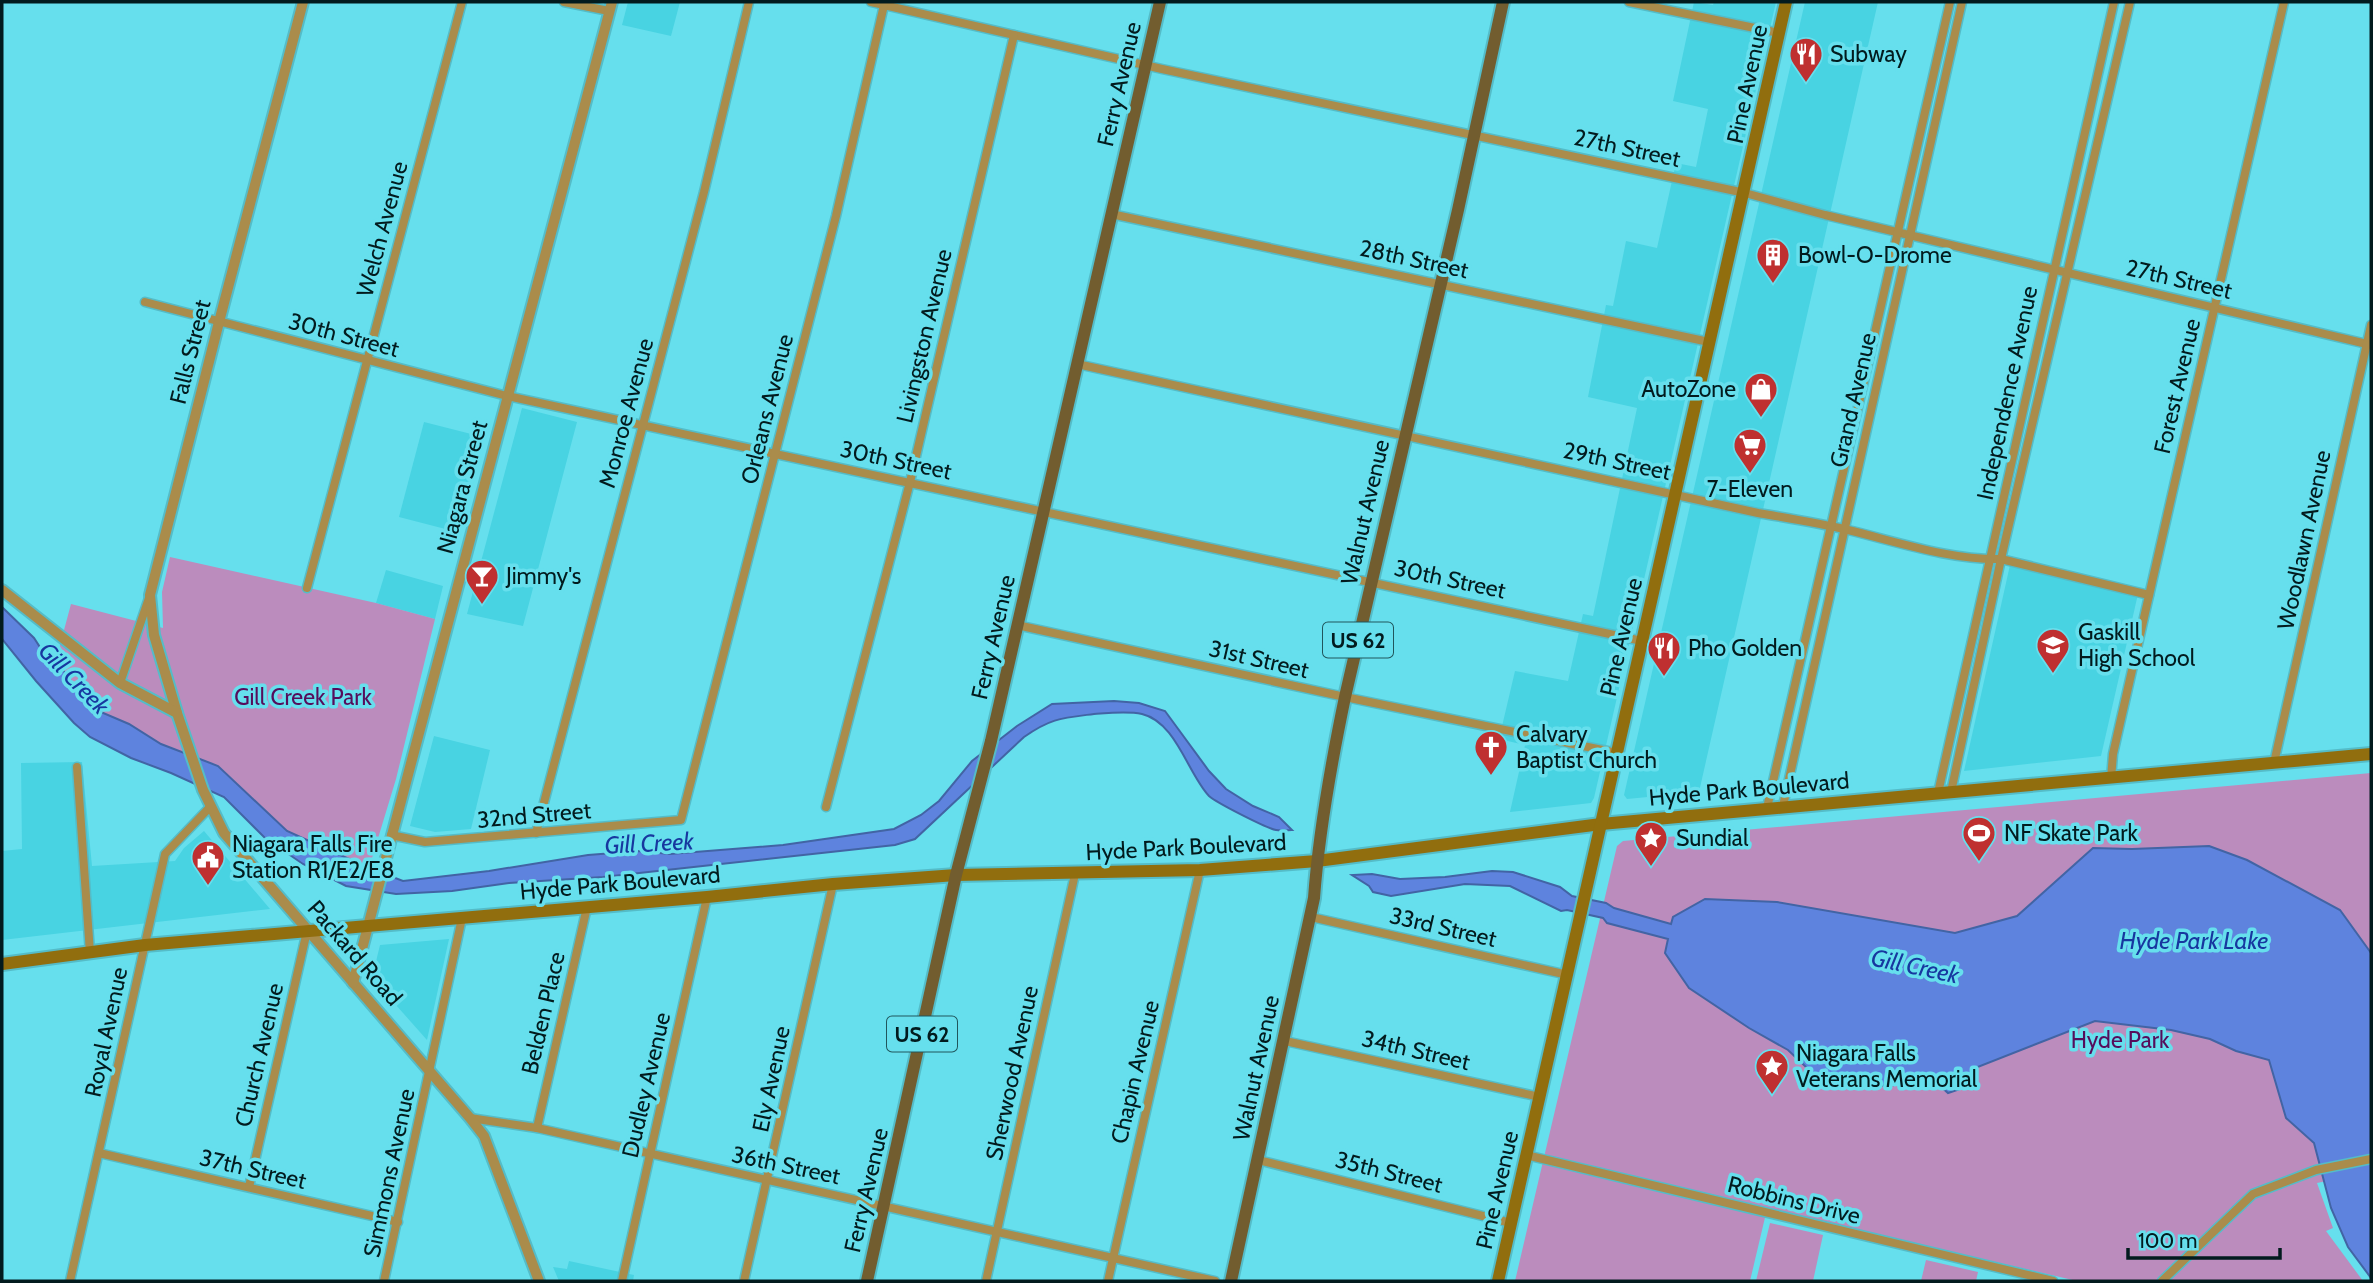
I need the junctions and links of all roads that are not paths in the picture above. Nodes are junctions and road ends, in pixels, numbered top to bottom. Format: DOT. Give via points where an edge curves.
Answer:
graph roads {
  1 [pos="303,2"];
  2 [pos="462,2"];
  3 [pos="564,2"];
  4 [pos="750,2"];
  5 [pos="871,2"];
  6 [pos="1160,2"];
  7 [pos="1503,2"];
  8 [pos="1629,2"];
  9 [pos="1786,2"];
  10 [pos="1950,2"];
  11 [pos="1962,2"];
  12 [pos="2114,2"];
  13 [pos="2130,2"];
  14 [pos="2284,2"];
  15 [pos="884,5"];
  16 [pos="610,6"];
  17 [pos="1779,33"];
  18 [pos="1014,35"];
  19 [pos="1146,65"];
  20 [pos="1474,135"];
  21 [pos="1745,193"];
  22 [pos="1111,214"];
  23 [pos="1898,232"];
  24 [pos="1909,235"];
  25 [pos="2054,269"];
  26 [pos="2068,272"];
  27 [pos="1440,284"];
  28 [pos="145,302"];
  29 [pos="2214,308"];
  30 [pos="219,322"];
  31 [pos="2371,325"];
  32 [pos="1709,342"];
  33 [pos="2369,344"];
  34 [pos="367,361"];
  35 [pos="1077,364"];
  36 [pos="508,396"];
  37 [pos="642,426"];
  38 [pos="1405,434"];
  39 [pos="776,454"];
  40 [pos="910,482"];
  41 [pos="1675,493"];
  42 [pos="1044,511"];
  43 [pos="1831,526"];
  44 [pos="1844,529"];
  45 [pos="1990,559"];
  46 [pos="2001,559"];
  47 [pos="1371,581"];
  48 [pos="307,588"];
  49 [pos="2,590"];
  50 [pos="150,595"];
  51 [pos="2149,595"];
  52 [pos="1017,625"];
  53 [pos="1642,641"];
  54 [pos="120,683"];
  55 [pos="1345,697"];
  56 [pos="177,713"];
  57 [pos="1617,753"];
  58 [pos="2371,754"];
  59 [pos="2274,763"];
  60 [pos="77,767"];
  61 [pos="2111,779"];
  62 [pos="1945,792"];
  63 [pos="1783,806"];
  64 [pos="210,807"];
  65 [pos="826,807"];
  66 [pos="1767,808"];
  67 [pos="681,820"];
  68 [pos="1601,824"];
  69 [pos="536,833"];
  70 [pos="391,835"];
  71 [pos="1317,861"];
  72 [pos="1200,870"];
  73 [pos="1075,874"];
  74 [pos="956,875"];
  75 [pos="833,884"];
  76 [pos="707,897"];
  77 [pos="587,907"];
  78 [pos="1311,917"];
  79 [pos="462,918"];
  80 [pos="367,925"];
  81 [pos="307,931"];
  82 [pos="145,945"];
  83 [pos="90,953"];
  84 [pos="2,964"];
  85 [pos="1567,975"];
  86 [pos="353,983"];
  87 [pos="1285,1041"];
  88 [pos="430,1072"];
  89 [pos="1539,1097"];
  90 [pos="470,1118"];
  91 [pos="537,1128"];
  92 [pos="99,1153"];
  93 [pos="1526,1154"];
  94 [pos="650,1155"];
  95 [pos="2371,1159"];
  96 [pos="1258,1160"];
  97 [pos="768,1180"];
  98 [pos="249,1187"];
  99 [pos="885,1206"];
  100 [pos="398,1222"];
  101 [pos="1511,1223"];
  102 [pos="997,1232"];
  103 [pos="1113,1258"];
  104 [pos="71,1281"];
  105 [pos="384,1281"];
  106 [pos="540,1281"];
  107 [pos="622,1281"];
  108 [pos="744,1281"];
  109 [pos="867,1281"];
  110 [pos="986,1281"];
  111 [pos="1108,1281"];
  112 [pos="1215,1281"];
  113 [pos="1231,1281"];
  114 [pos="1498,1281"];
  115 [pos="2053,1281"];
  116 [pos="2162,1281"];
  1 -- 30 [label="street, Falls Street"];
  2 -- 34 [label="street, Welch Avenue"];
  3 -- 16 [label="street"];
  4 -- 37 [label="street, Monroe Avenue"];
  5 -- 15 [label="street, 27th Street"];
  6 -- 19 [label="main road, Ferry Avenue / US 62"];
  7 -- 20 [label="main road, Walnut Avenue / US 62"];
  8 -- 17 [label="street"];
  9 -- 17 [label="main road, Pine Avenue"];
  10 -- 23 [label="street"];
  11 -- 24 [label="street, Grand Avenue"];
  12 -- 25 [label="street, Independence Avenue"];
  13 -- 26 [label="street, Independence Avenue"];
  14 -- 29 [label="street, Forest Avenue"];
  15 -- 18 [label="street, 27th Street"];
  15 -- 39 [label="street, Orleans Avenue"];
  16 -- 36 [label="street, Niagara Street"];
  17 -- 21 [label="main road, Pine Avenue"];
  18 -- 19 [label="street, 27th Street"];
  18 -- 40 [label="street, Livingston Avenue"];
  19 -- 20 [label="street, 27th Street"];
  19 -- 22 [label="main road, Ferry Avenue / US 62"];
  20 -- 21 [label="street, 27th Street"];
  20 -- 27 [label="main road, Walnut Avenue / US 62"];
  21 -- 23 [label="street, 27th Street"];
  21 -- 32 [label="main road, Pine Avenue"];
  22 -- 27 [label="street, 28th Street"];
  22 -- 35 [label="main road, Ferry Avenue / US 62"];
  23 -- 24 [label="street, 27th Street"];
  23 -- 43 [label="street"];
  24 -- 25 [label="street, 27th Street"];
  24 -- 44 [label="street, Grand Avenue"];
  25 -- 26 [label="street, 27th Street"];
  25 -- 45 [label="street, Independence Avenue"];
  26 -- 29 [label="street, 27th Street"];
  26 -- 46 [label="street, Independence Avenue"];
  27 -- 32 [label="street, 28th Street"];
  27 -- 38 [label="main road, Walnut Avenue / US 62"];
  28 -- 30 [label="street, 30th Street"];
  29 -- 33 [label="street, 27th Street"];
  29 -- 51 [label="street, Forest Avenue"];
  30 -- 34 [label="street, 30th Street"];
  30 -- 50 [label="street, Falls Street"];
  31 -- 33 [label="street, Woodlawn Avenue"];
  32 -- 41 [label="main road, Pine Avenue"];
  33 -- 59 [label="street, Woodlawn Avenue"];
  34 -- 36 [label="street, 30th Street"];
  34 -- 48 [label="street, Welch Avenue"];
  35 -- 38 [label="street, 29th Street"];
  35 -- 42 [label="main road, Ferry Avenue / US 62"];
  36 -- 37 [label="street, 30th Street"];
  36 -- 70 [label="street, Niagara Street"];
  37 -- 39 [label="street, 30th Street"];
  37 -- 69 [label="street, Monroe Avenue"];
  38 -- 41 [label="street, 29th Street"];
  38 -- 47 [label="main road, Walnut Avenue / US 62"];
  39 -- 40 [label="street, 30th Street"];
  39 -- 67 [label="street, Orleans Avenue"];
  40 -- 42 [label="street, 30th Street"];
  40 -- 65 [label="street, Livingston Avenue"];
  41 -- 43 [label="street, 29th Street"];
  41 -- 53 [label="main road, Pine Avenue"];
  42 -- 47 [label="street, 30th Street"];
  42 -- 52 [label="main road, Ferry Avenue / US 62"];
  43 -- 44 [label="street, 29th Street"];
  43 -- 66 [label="street"];
  44 -- 45 [label="street, 29th Street"];
  44 -- 63 [label="street, Grand Avenue"];
  45 -- 46 [label="street, 29th Street"];
  45 -- 62 [label="street, Independence Avenue"];
  46 -- 51 [label="street, 29th Street"];
  46 -- 62 [label="street, Independence Avenue"];
  47 -- 53 [label="street, 30th Street"];
  47 -- 55 [label="main road, Walnut Avenue / US 62"];
  49 -- 54 [label="street"];
  50 -- 54 [label="street"];
  50 -- 56 [label="street, Falls Street" via="154,635"];
  51 -- 61 [label="street, Forest Avenue"];
  52 -- 55 [label="street, 31st Street"];
  52 -- 74 [label="main road, Ferry Avenue / US 62"];
  53 -- 57 [label="main road, Pine Avenue"];
  54 -- 56 [label="street"];
  55 -- 57 [label="street, 31st Street"];
  55 -- 71 [label="main road, Walnut Avenue / US 62"];
  56 -- 64 [label="street, Packard Road"];
  57 -- 68 [label="main road, Pine Avenue"];
  58 -- 59 [label="main road, Hyde Park Boulevard"];
  59 -- 61 [label="main road, Hyde Park Boulevard"];
  60 -- 83 [label="street"];
  61 -- 62 [label="main road, Hyde Park Boulevard"];
  62 -- 63 [label="main road, Hyde Park Boulevard"];
  63 -- 66 [label="main road, Hyde Park Boulevard"];
  64 -- 81 [label="street, Packard Road" via="224,833"];
  64 -- 82 [label="street, Royal Avenue" via="165,854"];
  66 -- 68 [label="main road, Hyde Park Boulevard"];
  67 -- 69 [label="street, 32nd Street"];
  68 -- 71 [label="main road, Hyde Park Boulevard"];
  68 -- 85 [label="main road, Pine Avenue"];
  69 -- 70 [label="street, 32nd Street" via="425,842"];
  70 -- 80 [label="street, Niagara Street"];
  71 -- 72 [label="main road, Hyde Park Boulevard"];
  71 -- 78 [label="main road, Walnut Avenue / US 62"];
  72 -- 73 [label="main road, Hyde Park Boulevard"];
  72 -- 103 [label="street, Chapin Avenue"];
  73 -- 74 [label="main road, Hyde Park Boulevard"];
  73 -- 102 [label="street, Sherwood Avenue"];
  74 -- 75 [label="main road, Hyde Park Boulevard"];
  74 -- 99 [label="main road, Ferry Avenue / US 62"];
  75 -- 76 [label="main road, Hyde Park Boulevard"];
  75 -- 97 [label="street, Ely Avenue"];
  76 -- 77 [label="main road, Hyde Park Boulevard"];
  76 -- 94 [label="street, Dudley Avenue"];
  77 -- 79 [label="main road, Hyde Park Boulevard"];
  77 -- 91 [label="street, Belden Place"];
  78 -- 85 [label="street, 33rd Street"];
  78 -- 87 [label="main road, Walnut Avenue / US 62"];
  79 -- 80 [label="main road, Hyde Park Boulevard"];
  79 -- 88 [label="street, Simmons Avenue"];
  80 -- 81 [label="main road, Hyde Park Boulevard"];
  80 -- 86 [label="street, Niagara Street"];
  81 -- 82 [label="main road, Hyde Park Boulevard"];
  81 -- 86 [label="street, Packard Road"];
  81 -- 98 [label="street, Church Avenue"];
  82 -- 83 [label="main road, Hyde Park Boulevard"];
  82 -- 92 [label="street, Royal Avenue"];
  83 -- 84 [label="main road, Hyde Park Boulevard"];
  85 -- 89 [label="main road, Pine Avenue"];
  86 -- 88 [label="street, Packard Road"];
  87 -- 89 [label="street, 34th Street"];
  87 -- 96 [label="main road, Walnut Avenue / US 62"];
  88 -- 90 [label="street, Packard Road"];
  88 -- 100 [label="street, Simmons Avenue"];
  89 -- 93 [label="main road, Pine Avenue"];
  90 -- 91 [label="street, 36th Street"];
  90 -- 106 [label="street, Packard Road" via="484,1136"];
  91 -- 94 [label="street, 36th Street"];
  92 -- 98 [label="street, 37th Street"];
  92 -- 104 [label="street, Royal Avenue"];
  93 -- 101 [label="main road, Pine Avenue"];
  93 -- 115 [label="street, Robbins Drive"];
  94 -- 97 [label="street, 36th Street"];
  94 -- 107 [label="street, Dudley Avenue"];
  95 -- 116 [label="street" via="2319,1169 2252,1194"];
  96 -- 101 [label="street, 35th Street"];
  96 -- 113 [label="main road, Walnut Avenue / US 62"];
  97 -- 99 [label="street, 36th Street"];
  97 -- 108 [label="street, Ely Avenue"];
  98 -- 100 [label="street, 37th Street"];
  99 -- 102 [label="street, 36th Street"];
  99 -- 109 [label="main road, Ferry Avenue / US 62"];
  100 -- 105 [label="street, Simmons Avenue"];
  101 -- 114 [label="main road, Pine Avenue"];
  102 -- 103 [label="street, 36th Street"];
  102 -- 110 [label="street, Sherwood Avenue"];
  103 -- 111 [label="street, Chapin Avenue"];
  103 -- 112 [label="street, 36th Street"];
}
